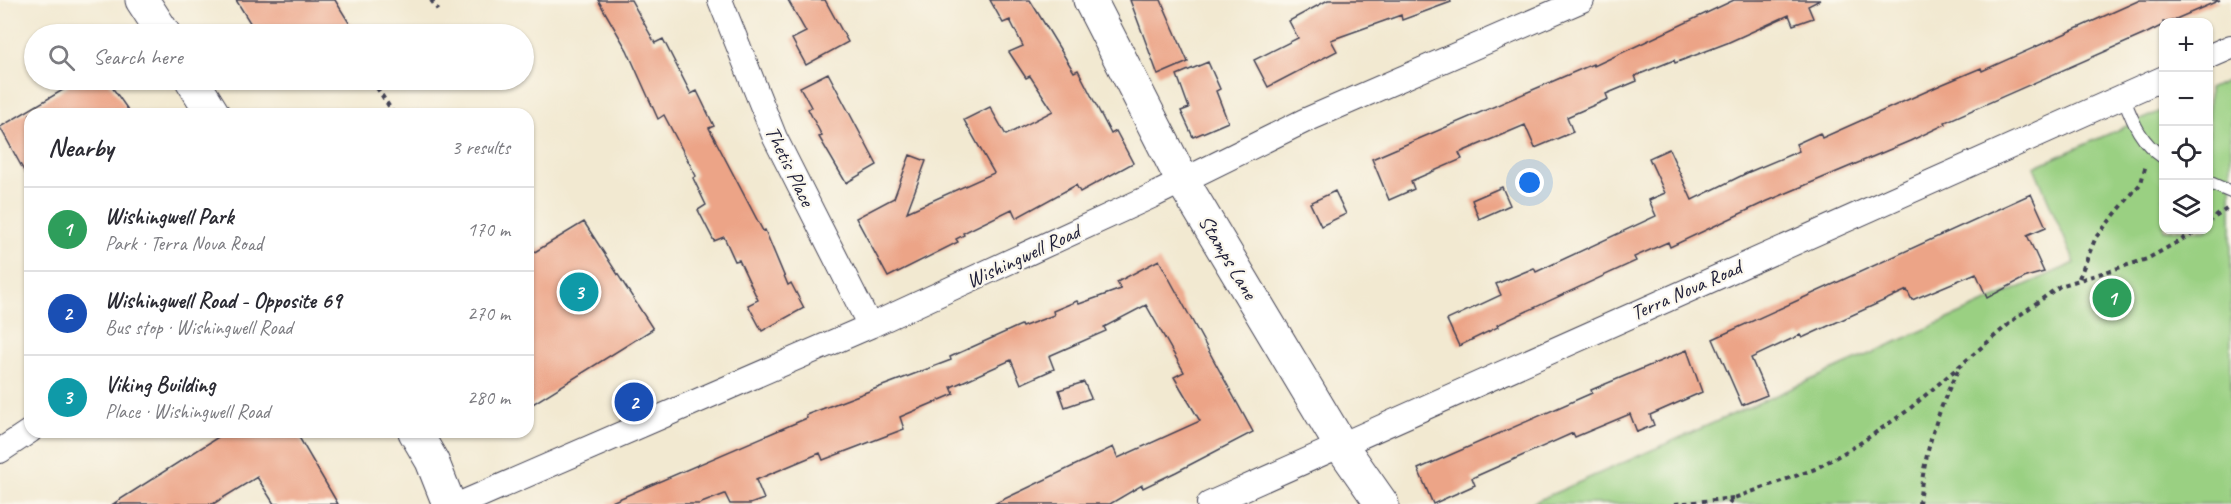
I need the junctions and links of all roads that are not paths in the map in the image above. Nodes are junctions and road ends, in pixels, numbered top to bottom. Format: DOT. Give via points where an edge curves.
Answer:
graph roads {
  1 [pos="142,0"];
  2 [pos="720,0"];
  3 [pos="1089,0"];
  4 [pos="1582,0"];
  5 [pos="158,24"];
  6 [pos="2231,47"];
  7 [pos="2213,55"];
  8 [pos="2159,80"];
  9 [pos="198,90"];
  10 [pos="2123,96"];
  11 [pos="209,108"];
  12 [pos="2159,155"];
  13 [pos="1182,180"];
  14 [pos="2213,184"];
  15 [pos="2231,192"];
  16 [pos="870,326"];
  17 [pos="24,435"];
  18 [pos="419,438"];
  19 [pos="1340,444"];
  20 [pos="0,451"];
  21 [pos="449,504"];
  22 [pos="460,504"];
  23 [pos="1209,504"];
  24 [pos="1382,504"];
  1 -- 5 [label="street"];
  2 -- 16 [label="street, Thetis Place" via="775,138"];
  3 -- 13 [label="street, Stamps Lane"];
  4 -- 13 [label="street, Wishingwell Road" via="1304,121"];
  6 -- 7 [label="street"];
  8 -- 10 [label="street, Terra Nova Road"];
  9 -- 11 [label="street"];
  10 -- 12 [label="lane" via="2138,134"];
  10 -- 19 [label="street, Terra Nova Road"];
  13 -- 16 [label="street, Wishingwell Road"];
  13 -- 19 [label="street, Stamps Lane"];
  14 -- 15 [label="lane"];
  16 -- 22 [label="street, Wishingwell Road"];
  17 -- 20 [label="street"];
  18 -- 21 [label="street"];
  19 -- 23 [label="street, Terra Nova Road"];
  19 -- 24 [label="street, Stamps Lane"];
}
